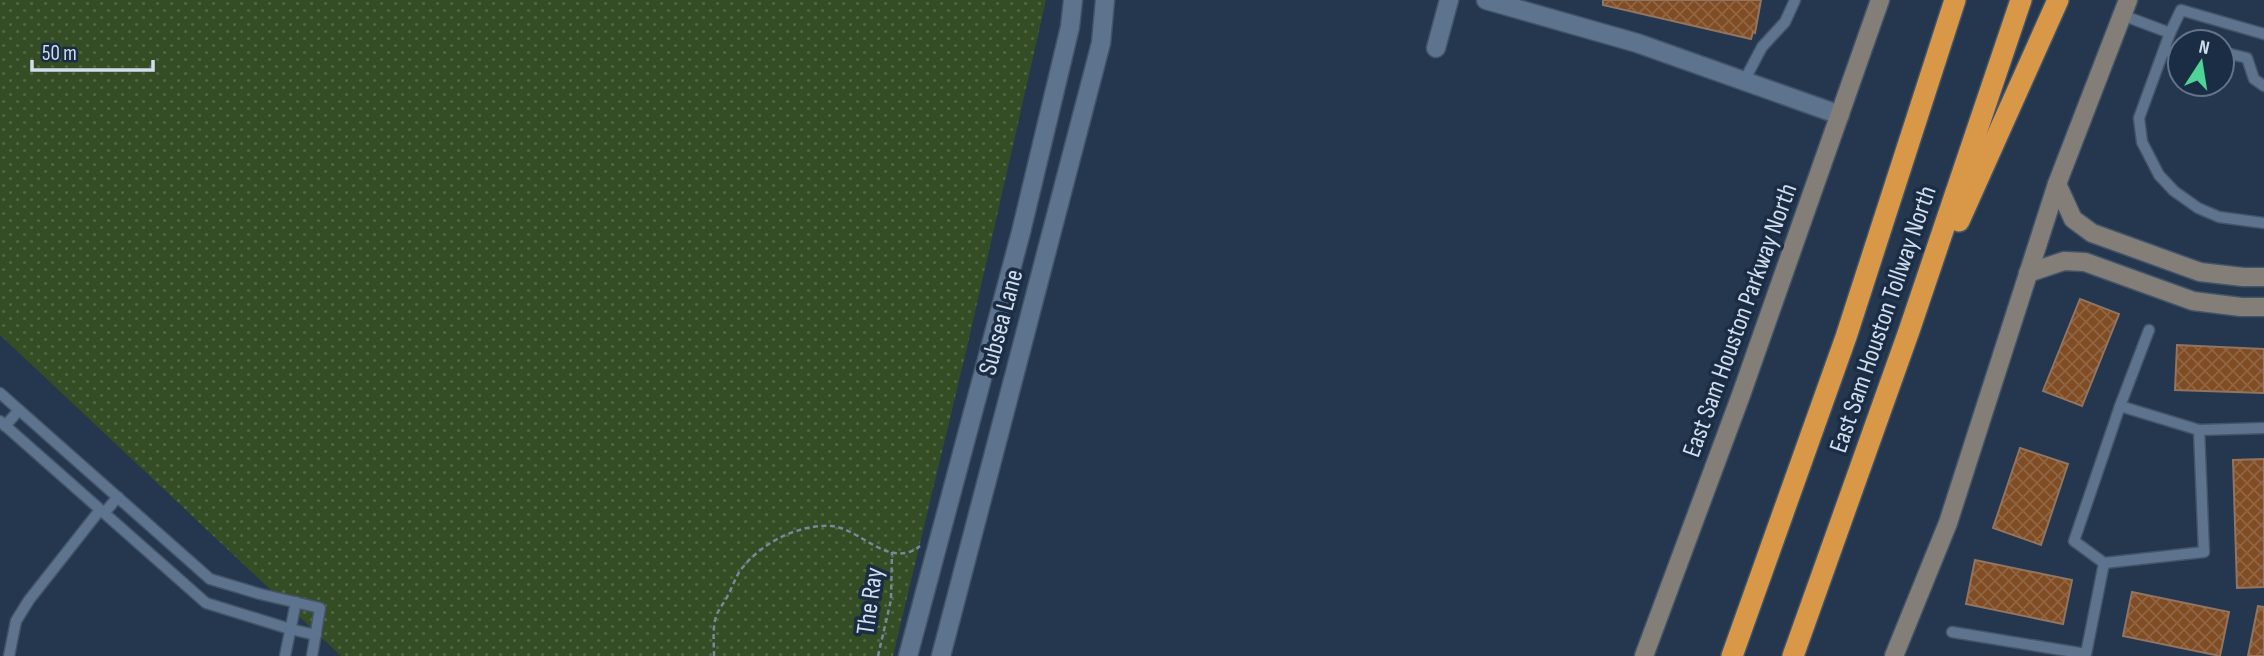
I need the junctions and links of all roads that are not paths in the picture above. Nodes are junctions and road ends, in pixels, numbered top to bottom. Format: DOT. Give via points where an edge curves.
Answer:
graph roads {
  1 [pos="1073,0"];
  2 [pos="1105,0"];
  3 [pos="1449,0"];
  4 [pos="1486,0"];
  5 [pos="1795,0"];
  6 [pos="1881,0"];
  7 [pos="1955,0"];
  8 [pos="2021,0"];
  9 [pos="2058,0"];
  10 [pos="2180,5"];
  11 [pos="2125,8"];
  12 [pos="2172,28"];
  13 [pos="2166,31"];
  14 [pos="2264,34"];
  15 [pos="2166,44"];
  16 [pos="1436,48"];
  17 [pos="2163,52"];
  18 [pos="2166,52"];
  19 [pos="2236,55"];
  20 [pos="1744,81"];
  21 [pos="2264,86"];
  22 [pos="1840,115"];
  23 [pos="2057,184"];
  24 [pos="2264,223"];
  25 [pos="2028,273"];
  26 [pos="2264,277"];
  27 [pos="2264,307"];
  28 [pos="2149,330"];
  29 [pos="1909,331"];
  30 [pos="0,393"];
  31 [pos="2120,405"];
  32 [pos="19,410"];
  33 [pos="3,424"];
  34 [pos="2264,428"];
  35 [pos="2199,430"];
  36 [pos="118,498"];
  37 [pos="102,512"];
  38 [pos="2104,563"];
  39 [pos="296,603"];
  40 [pos="290,629"];
  41 [pos="1952,632"];
  42 [pos="316,635"];
  43 [pos="2089,655"];
  44 [pos="9,656"];
  45 [pos="285,656"];
  46 [pos="312,656"];
  47 [pos="908,656"];
  48 [pos="940,656"];
  49 [pos="1643,656"];
  50 [pos="1732,656"];
  51 [pos="1793,656"];
  52 [pos="1894,656"];
  1 -- 47 [label="street, Subsea Lane" via="1021,232"];
  2 -- 48 [label="street, Subsea Lane" via="1101,43"];
  3 -- 16 [label="street"];
  4 -- 20 [label="street" via="1637,43"];
  5 -- 20 [label="lane"];
  6 -- 22 [label="main road, East Sam Houston Parkway North"];
  7 -- 50 [label="highway, East Sam Houston Tollway North" via="1846,337"];
  8 -- 29 [label="highway, East Sam Houston Tollway North"];
  9 -- 29 [label="highway"];
  10 -- 12 [label="lane"];
  10 -- 14 [label="lane"];
  11 -- 13 [label="lane"];
  11 -- 23 [label="main road"];
  15 -- 17 [label="lane"];
  17 -- 18 [label="lane"];
  17 -- 24 [label="lane" via="2139,118 2142,142 2159,175 2198,208 2219,217"];
  19 -- 21 [label="lane" via="2247,58 2254,79"];
  20 -- 22 [label="street"];
  22 -- 49 [label="main road, East Sam Houston Parkway North"];
  23 -- 25 [label="main road"];
  23 -- 26 [label="main road" via="2073,219 2092,233 2200,271"];
  25 -- 27 [label="main road" via="2064,261 2085,262 2193,300"];
  25 -- 52 [label="main road" via="1948,523"];
  28 -- 31 [label="lane"];
  29 -- 51 [label="highway, East Sam Houston Tollway North"];
  30 -- 32 [label="lane"];
  31 -- 35 [label="lane"];
  31 -- 38 [label="lane" via="2074,541"];
  32 -- 33 [label="lane"];
  32 -- 36 [label="lane"];
  33 -- 37 [label="lane"];
  34 -- 35 [label="lane"];
  35 -- 38 [label="lane" via="2204,552"];
  36 -- 37 [label="lane"];
  36 -- 39 [label="lane" via="210,579"];
  37 -- 40 [label="lane" via="206,603"];
  37 -- 44 [label="lane" via="29,600 16,621"];
  38 -- 43 [label="lane"];
  39 -- 40 [label="lane"];
  39 -- 42 [label="lane" via="320,608"];
  40 -- 42 [label="lane"];
  40 -- 45 [label="lane"];
  41 -- 43 [label="lane"];
  42 -- 46 [label="lane"];
}
